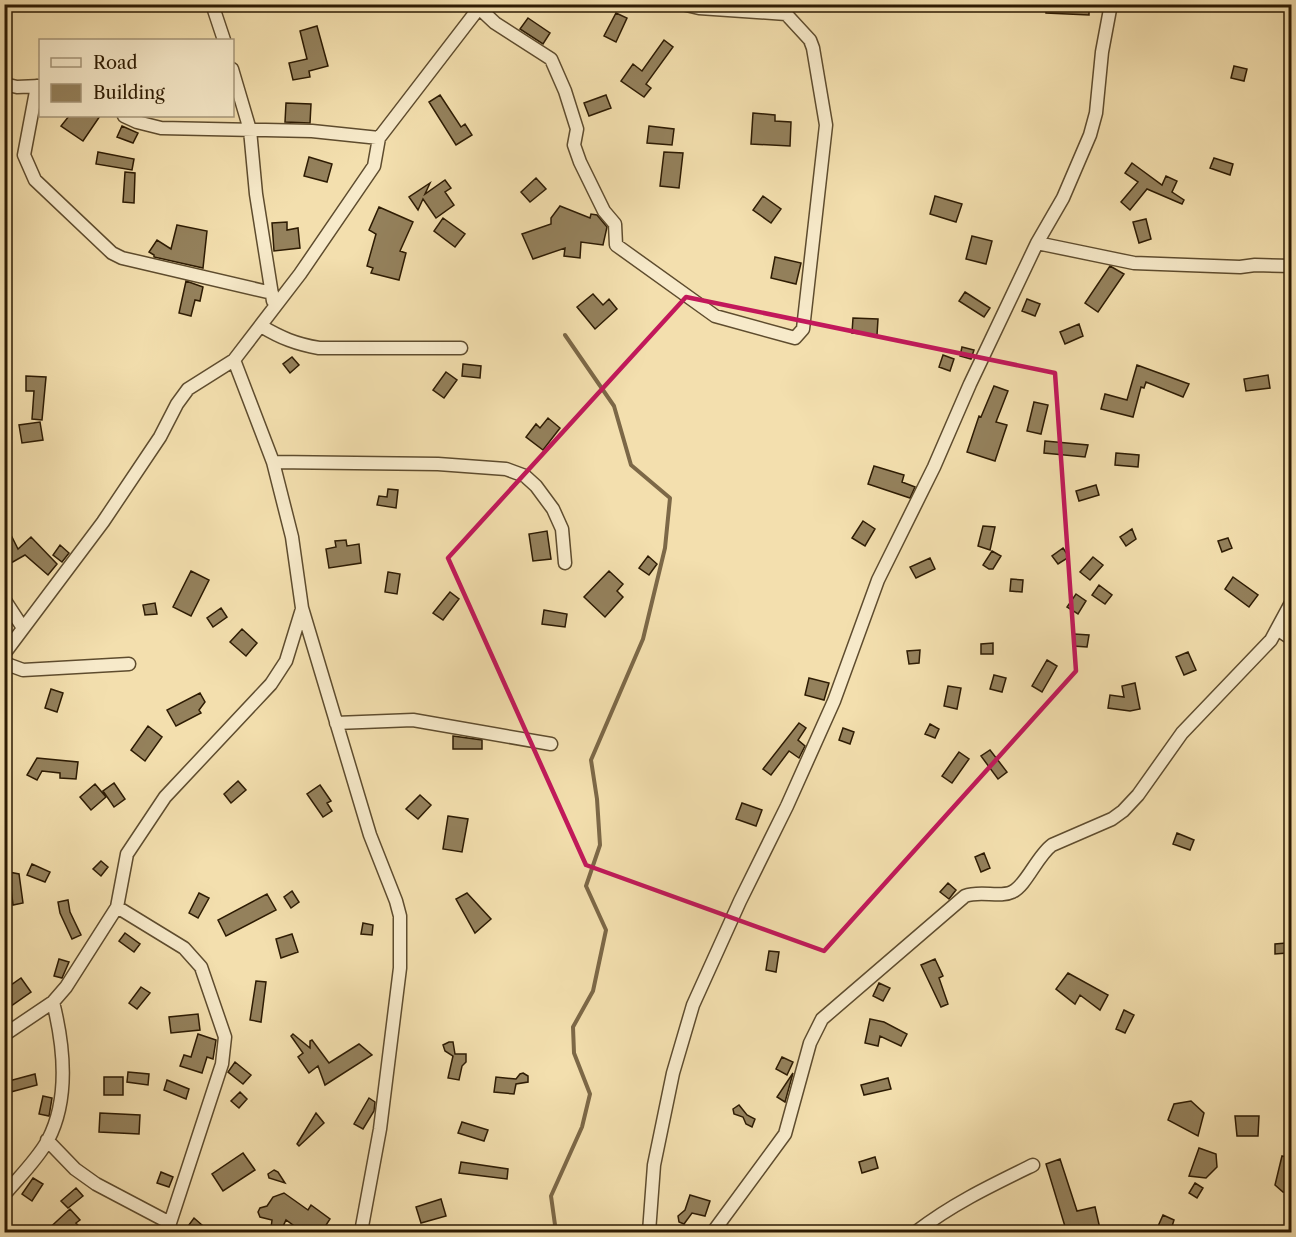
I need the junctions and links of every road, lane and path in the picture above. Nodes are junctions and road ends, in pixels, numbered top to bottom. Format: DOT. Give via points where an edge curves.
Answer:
graph roads {
  1 [pos="212,4"];
  2 [pos="682,4"];
  3 [pos="1111,4"];
  4 [pos="481,6"];
  5 [pos="224,39"];
  6 [pos="234,76"];
  7 [pos="4,84"];
  8 [pos="39,86"];
  9 [pos="126,117"];
  10 [pos="249,130"];
  11 [pos="379,138"];
  12 [pos="1037,243"];
  13 [pos="1292,266"];
  14 [pos="272,293"];
  15 [pos="274,309"];
  16 [pos="261,326"];
  17 [pos="461,348"];
  18 [pos="234,360"];
  19 [pos="273,462"];
  20 [pos="565,563"];
  21 [pos="4,599"];
  22 [pos="1292,600"];
  23 [pos="302,608"];
  24 [pos="23,628"];
  25 [pos="1277,629"];
  26 [pos="1292,639"];
  27 [pos="4,654"];
  28 [pos="4,663"];
  29 [pos="129,664"];
  30 [pos="336,723"];
  31 [pos="551,744"];
  32 [pos="117,907"];
  33 [pos="53,1002"];
  34 [pos="4,1035"];
  35 [pos="47,1140"];
  36 [pos="1033,1165"];
  37 [pos="4,1195"];
  38 [pos="167,1228"];
  39 [pos="361,1233"];
  40 [pos="649,1233"];
  41 [pos="713,1233"];
  42 [pos="916,1233"];
  1 -- 5 [label="street"];
  2 -- 4 [label="street" via="786,14 813,48 826,124 802,329 795,338 715,316 616,245 615,224 604,211 577,154 577,129 551,59 495,23"];
  3 -- 12 [label="street" via="1090,135 1063,198"];
  4 -- 11 [label="street"];
  6 -- 10 [label="street"];
  7 -- 8 [label="street"];
  8 -- 14 [label="street" via="24,155 35,180 112,253"];
  9 -- 10 [label="street" via="161,128"];
  10 -- 11 [label="street"];
  10 -- 14 [label="street"];
  11 -- 15 [label="street" via="374,166"];
  12 -- 13 [label="street" via="1134,263"];
  12 -- 40 [label="street" via="878,580 834,701 693,1005 673,1073 654,1165"];
  14 -- 15 [label="street"];
  15 -- 16 [label="street"];
  16 -- 17 [label="street" via="284,340 319,348"];
  16 -- 18 [label="street"];
  18 -- 19 [label="street"];
  18 -- 24 [label="street" via="188,389 103,522"];
  19 -- 20 [label="street" via="506,469 525,476 553,509 562,529"];
  19 -- 23 [label="street" via="292,537"];
  21 -- 24 [label="street"];
  22 -- 25 [label="street"];
  23 -- 30 [label="street"];
  23 -- 32 [label="street" via="286,662 271,684 165,797 131,848 123,867"];
  24 -- 27 [label="street"];
  25 -- 26 [label="street"];
  25 -- 41 [label="street" via="1182,733 1123,811 1043,851 1011,893 965,896 822,1019 810,1043 785,1134"];
  28 -- 29 [label="street" via="24,670"];
  30 -- 31 [label="street" via="413,720"];
  30 -- 39 [label="street" via="370,836 396,901 400,925 400,968 381,1129"];
  32 -- 33 [label="street"];
  32 -- 38 [label="street" via="184,948 201,966 225,1037 222,1064"];
  33 -- 34 [label="street"];
  33 -- 35 [label="street" via="62,1039 61,1091 59,1110"];
  35 -- 37 [label="street"];
  35 -- 38 [label="street" via="75,1169"];
  36 -- 42 [label="street" via="969,1196"];
}
